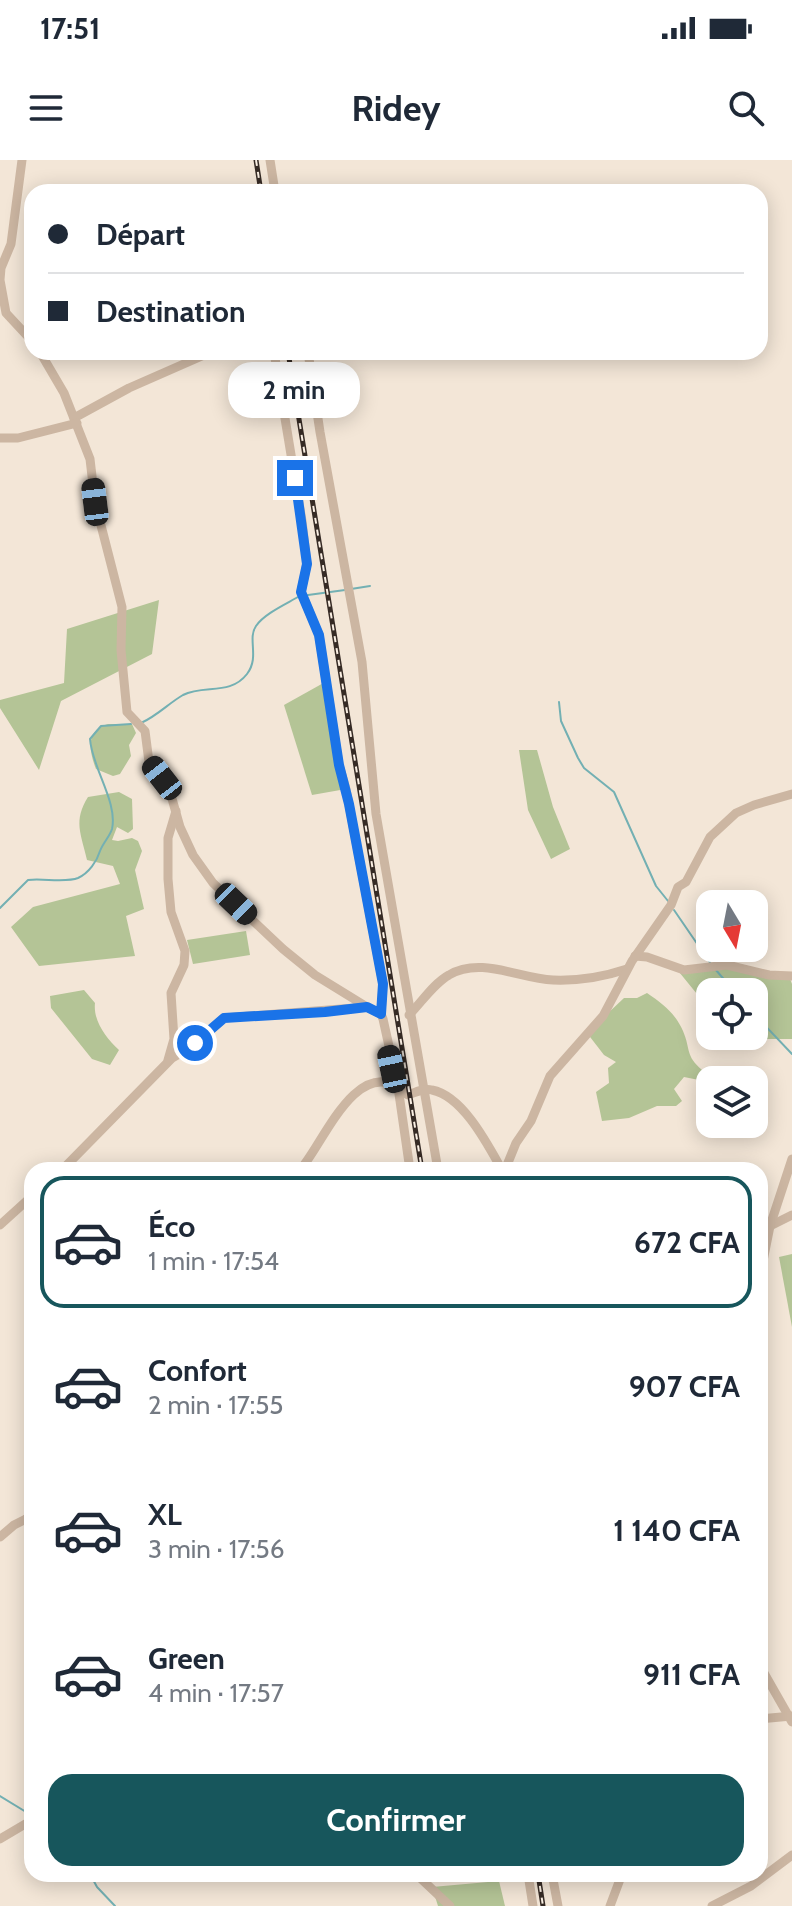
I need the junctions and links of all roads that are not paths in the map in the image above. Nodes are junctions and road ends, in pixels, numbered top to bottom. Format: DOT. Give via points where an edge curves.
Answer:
graph roads {
  1 [pos="22,160"];
  2 [pos="270,160"];
  3 [pos="274,184"];
  4 [pos="24,332"];
  5 [pos="45,360"];
  6 [pos="193,360"];
  7 [pos="275,360"];
  8 [pos="309,360"];
  9 [pos="76,420"];
  10 [pos="0,438"];
  11 [pos="792,794"];
  12 [pos="176,807"];
  13 [pos="635,956"];
  14 [pos="627,969"];
  15 [pos="792,976"];
  16 [pos="367,1007"];
  17 [pos="381,1014"];
  18 [pos="409,1015"];
  19 [pos="167,1062"];
  20 [pos="398,1087"];
  21 [pos="424,1089"];
  22 [pos="792,1159"];
  23 [pos="70,1162"];
  24 [pos="306,1162"];
  25 [pos="409,1162"];
  26 [pos="437,1162"];
  27 [pos="499,1162"];
  28 [pos="508,1162"];
  29 [pos="24,1203"];
  30 [pos="792,1215"];
  31 [pos="0,1225"];
  32 [pos="770,1226"];
  33 [pos="768,1236"];
  34 [pos="24,1520"];
  35 [pos="0,1537"];
  36 [pos="768,1679"];
  37 [pos="791,1718"];
  38 [pos="768,1719"];
  39 [pos="24,1825"];
  40 [pos="0,1839"];
  41 [pos="792,1855"];
  42 [pos="768,1873"];
  43 [pos="424,1882"];
  44 [pos="529,1882"];
  45 [pos="554,1882"];
  46 [pos="619,1882"];
  47 [pos="756,1882"];
  48 [pos="450,1906"];
  49 [pos="533,1906"];
  50 [pos="558,1906"];
  51 [pos="610,1906"];
  52 [pos="712,1906"];
  1 -- 4 [label="street" via="12,237 0,280 6,313"];
  2 -- 3 [label="street"];
  5 -- 9 [label="street"];
  6 -- 9 [label="street" via="129,388"];
  7 -- 17 [label="street" via="307,564 301,592 319,635 383,984"];
  8 -- 18 [label="street" via="362,662 376,814"];
  9 -- 10 [label="street" via="18,438"];
  9 -- 12 [label="street" via="90,459 95,502 122,607 127,712 145,731 149,762"];
  11 -- 13 [label="street" via="754,805 721,825"];
  12 -- 16 [label="street" via="188,844 213,883 315,975"];
  12 -- 19 [label="street" via="168,838 168,879 171,912 185,951 171,993 174,1039"];
  13 -- 14 [label="street"];
  13 -- 15 [label="street" via="684,970 727,965"];
  14 -- 18 [label="street" via="593,979 553,980 463,969 438,984"];
  14 -- 28 [label="street" via="603,1016 550,1076"];
  16 -- 17 [label="street"];
  16 -- 19 [label="street" via="224,1018"];
  17 -- 20 [label="street"];
  18 -- 21 [label="street"];
  19 -- 23 [label="street"];
  20 -- 21 [label="street" via="408,1095"];
  20 -- 24 [label="street" via="378,1084 353,1093"];
  20 -- 25 [label="street"];
  21 -- 26 [label="street"];
  21 -- 27 [label="street" via="456,1104"];
  22 -- 32 [label="street"];
  29 -- 31 [label="street"];
  30 -- 32 [label="street"];
  32 -- 33 [label="street"];
  34 -- 35 [label="street"];
  36 -- 37 [label="street"];
  37 -- 38 [label="street"];
  39 -- 40 [label="street"];
  41 -- 42 [label="street"];
  43 -- 48 [label="street"];
  44 -- 49 [label="street"];
  45 -- 50 [label="street"];
  46 -- 51 [label="street"];
  47 -- 52 [label="street"];
}
